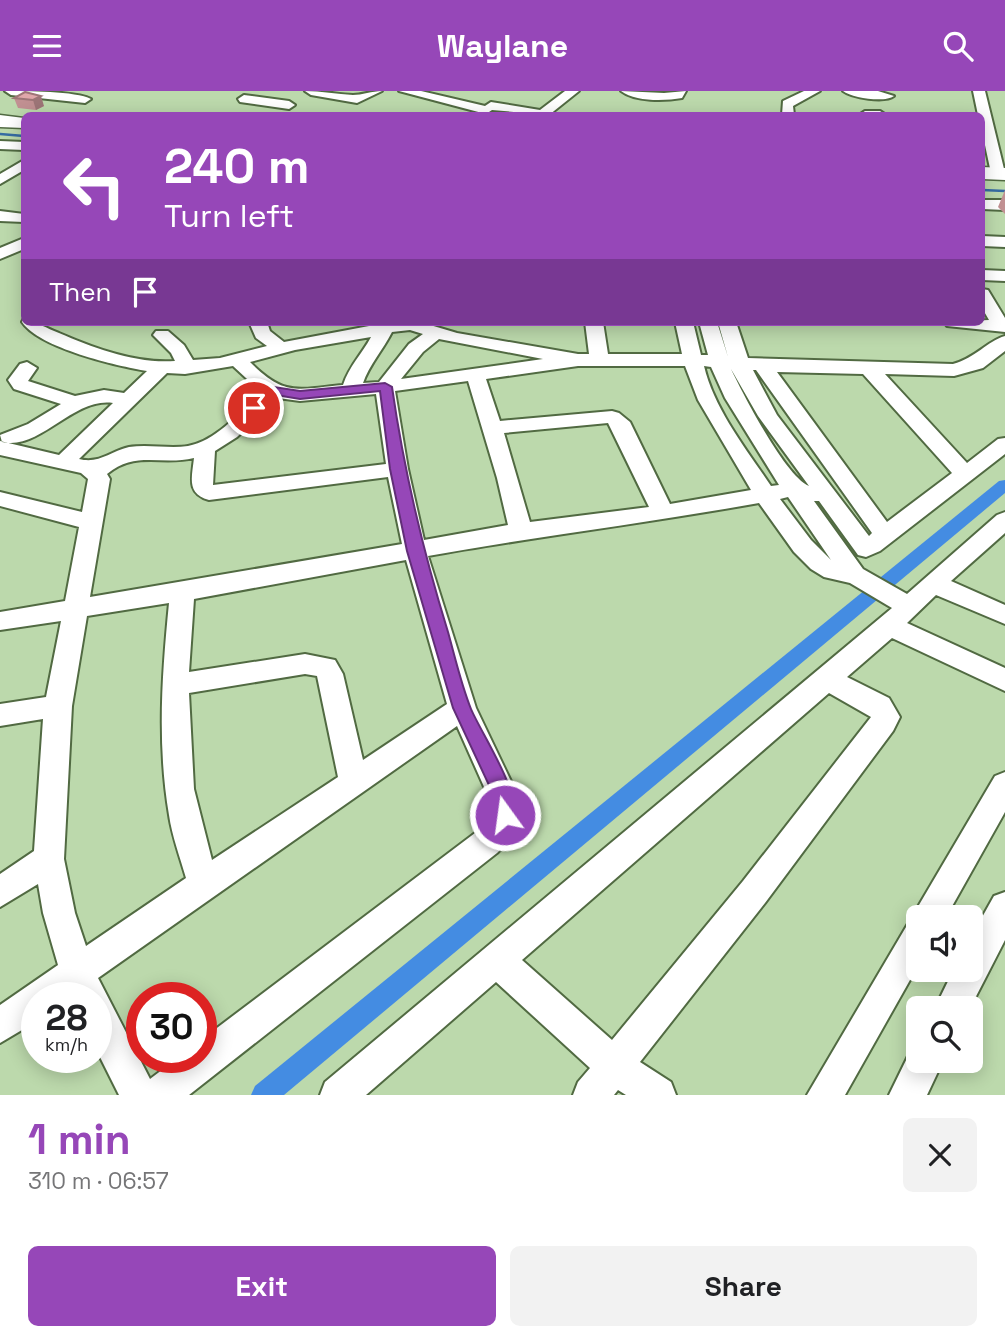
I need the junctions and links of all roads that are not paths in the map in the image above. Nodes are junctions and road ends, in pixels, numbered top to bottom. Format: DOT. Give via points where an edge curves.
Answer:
graph roads {
  1 [pos="11,91"];
  2 [pos="98,91"];
  3 [pos="310,91"];
  4 [pos="376,91"];
  5 [pos="405,91"];
  6 [pos="573,91"];
  7 [pos="630,91"];
  8 [pos="680,91"];
  9 [pos="814,91"];
  10 [pos="849,91"];
  11 [pos="979,91"];
  12 [pos="505,93"];
  13 [pos="85,99"];
  14 [pos="244,99"];
  15 [pos="889,99"];
  16 [pos="289,105"];
  17 [pos="485,110"];
  18 [pos="66,111"];
  19 [pos="278,112"];
  20 [pos="514,112"];
  21 [pos="546,112"];
  22 [pos="788,112"];
  23 [pos="982,112"];
  24 [pos="0,119"];
  25 [pos="21,121"];
  26 [pos="985,127"];
  27 [pos="0,145"];
  28 [pos="21,146"];
  29 [pos="994,176"];
  30 [pos="985,205"];
  31 [pos="1005,205"];
  32 [pos="0,216"];
  33 [pos="21,218"];
  34 [pos="985,241"];
  35 [pos="1005,242"];
  36 [pos="21,244"];
  37 [pos="0,254"];
  38 [pos="985,275"];
  39 [pos="1005,276"];
  40 [pos="985,299"];
  41 [pos="35,326"];
  42 [pos="259,326"];
  43 [pos="391,326"];
  44 [pos="395,326"];
  45 [pos="414,326"];
  46 [pos="595,326"];
  47 [pos="685,326"];
  48 [pos="710,326"];
  49 [pos="727,326"];
  50 [pos="975,326"];
  51 [pos="1003,331"];
  52 [pos="436,333"];
  53 [pos="162,335"];
  54 [pos="281,348"];
  55 [pos="599,359"];
  56 [pos="237,360"];
  57 [pos="578,360"];
  58 [pos="693,360"];
  59 [pos="729,363"];
  60 [pos="762,365"];
  61 [pos="27,368"];
  62 [pos="162,368"];
  63 [pos="185,368"];
  64 [pos="869,369"];
  65 [pos="475,373"];
  66 [pos="385,387"];
  67 [pos="352,389"];
  68 [pos="274,391"];
  69 [pos="129,400"];
  70 [pos="74,402"];
  71 [pos="492,428"];
  72 [pos="2,439"];
  73 [pos="1005,444"];
  74 [pos="205,449"];
  75 [pos="64,462"];
  76 [pos="397,469"];
  77 [pos="95,472"];
  78 [pos="965,474"];
  79 [pos="795,489"];
  80 [pos="766,494"];
  81 [pos="825,494"];
  82 [pos="0,499"];
  83 [pos="663,513"];
  84 [pos="1005,520"];
  85 [pos="90,522"];
  86 [pos="521,531"];
  87 [pos="885,535"];
  88 [pos="866,549"];
  89 [pos="415,551"];
  90 [pos="859,578"];
  91 [pos="933,583"];
  92 [pos="182,593"];
  93 [pos="74,610"];
  94 [pos="898,610"];
  95 [pos="1005,615"];
  96 [pos="0,621"];
  97 [pos="827,679"];
  98 [pos="1005,680"];
  99 [pos="175,685"];
  100 [pos="58,706"];
  101 [pos="462,708"];
  102 [pos="0,715"];
  103 [pos="353,782"];
  104 [pos="1005,785"];
  105 [pos="49,859"];
  106 [pos="204,884"];
  107 [pos="0,892"];
  108 [pos="935,905"];
  109 [pos="1005,907"];
  110 [pos="906,955"];
  111 [pos="496,959"];
  112 [pos="83,982"];
  113 [pos="89,982"];
  114 [pos="958,996"];
  115 [pos="21,1011"];
  116 [pos="0,1025"];
  117 [pos="112,1043"];
  118 [pos="613,1065"];
  119 [pos="919,1073"];
  120 [pos="138,1095"];
  121 [pos="159,1095"];
  122 [pos="338,1095"];
  123 [pos="591,1095"];
  124 [pos="658,1095"];
  125 [pos="825,1095"];
  126 [pos="907,1095"];
  1 -- 13 [label="street"];
  2 -- 13 [label="street"];
  3 -- 4 [label="street" via="357,99"];
  3 -- 16 [label="street"];
  5 -- 17 [label="street"];
  6 -- 21 [label="street"];
  7 -- 8 [label="street" via="670,97"];
  9 -- 22 [label="street" via="787,104"];
  10 -- 15 [label="street"];
  11 -- 23 [label="street"];
  12 -- 17 [label="street"];
  13 -- 18 [label="street"];
  14 -- 16 [label="street"];
  16 -- 19 [label="street"];
  17 -- 20 [label="street"];
  24 -- 25 [label="highway"];
  26 -- 29 [label="street"];
  27 -- 28 [label="street"];
  30 -- 31 [label="street"];
  32 -- 33 [label="street"];
  34 -- 35 [label="street"];
  36 -- 37 [label="street"];
  38 -- 39 [label="street"];
  40 -- 51 [label="street"];
  41 -- 62 [label="street" via="119,361"];
  42 -- 54 [label="street" via="262,334"];
  43 -- 54 [label="street"];
  44 -- 67 [label="street" via="358,369"];
  45 -- 52 [label="street"];
  46 -- 55 [label="street"];
  47 -- 58 [label="street"];
  48 -- 59 [label="street"];
  49 -- 59 [label="street"];
  50 -- 51 [label="street"];
  51 -- 64 [label="street" via="976,364 954,370"];
  52 -- 57 [label="street"];
  52 -- 66 [label="street" via="416,348"];
  53 -- 63 [label="street" via="179,349"];
  54 -- 56 [label="street"];
  55 -- 57 [label="street"];
  55 -- 58 [label="street"];
  56 -- 63 [label="street"];
  56 -- 68 [label="street"];
  57 -- 65 [label="street"];
  58 -- 59 [label="street"];
  58 -- 80 [label="street" via="723,427"];
  59 -- 60 [label="street"];
  59 -- 79 [label="street" via="735,398"];
  59 -- 81 [label="street"];
  60 -- 64 [label="street"];
  60 -- 87 [label="street"];
  61 -- 70 [label="street" via="18,380 21,385"];
  62 -- 63 [label="street"];
  62 -- 69 [label="street"];
  64 -- 78 [label="street"];
  65 -- 66 [label="street"];
  65 -- 71 [label="street"];
  66 -- 67 [label="street"];
  66 -- 76 [label="street"];
  67 -- 68 [label="street" via="300,395"];
  68 -- 74 [label="street"];
  69 -- 70 [label="street" via="94,396"];
  69 -- 75 [label="street"];
  70 -- 72 [label="street" via="35,428"];
  71 -- 83 [label="street" via="612,417 620,422"];
  71 -- 86 [label="street"];
  72 -- 75 [label="street"];
  73 -- 78 [label="street"];
  74 -- 76 [label="street" via="202,485 209,493"];
  74 -- 77 [label="street" via="130,452 107,461"];
  75 -- 77 [label="street"];
  76 -- 89 [label="street"];
  77 -- 85 [label="street" via="99,479"];
  78 -- 87 [label="street"];
  79 -- 80 [label="street"];
  79 -- 81 [label="street"];
  79 -- 90 [label="street"];
  80 -- 83 [label="street"];
  80 -- 90 [label="street" via="817,561 833,572"];
  81 -- 88 [label="street"];
  82 -- 85 [label="street"];
  83 -- 86 [label="street"];
  84 -- 91 [label="street"];
  85 -- 93 [label="street"];
  86 -- 89 [label="street"];
  87 -- 88 [label="street"];
  88 -- 90 [label="street"];
  89 -- 92 [label="street"];
  89 -- 101 [label="street"];
  90 -- 94 [label="street"];
  91 -- 94 [label="street"];
  91 -- 95 [label="street"];
  92 -- 93 [label="street"];
  92 -- 99 [label="street"];
  93 -- 96 [label="street"];
  93 -- 100 [label="street"];
  94 -- 97 [label="street"];
  94 -- 98 [label="street"];
  97 -- 111 [label="street"];
  97 -- 118 [label="street" via="879,706 886,717 883,723 754,893"];
  99 -- 103 [label="street" via="305,664 326,667"];
  99 -- 106 [label="street" via="183,806"];
  100 -- 102 [label="street"];
  100 -- 105 [label="street"];
  101 -- 103 [label="street"];
  101 -- 121 [label="street" via="504,798 500,829"];
  103 -- 106 [label="street"];
  104 -- 108 [label="street"];
  105 -- 107 [label="street"];
  105 -- 112 [label="street" via="59,913"];
  106 -- 113 [label="street"];
  109 -- 114 [label="street"];
  110 -- 125 [label="street"];
  111 -- 118 [label="street"];
  111 -- 122 [label="street"];
  115 -- 116 [label="street"];
  117 -- 120 [label="street"];
  118 -- 123 [label="street"];
  118 -- 124 [label="street"];
  119 -- 126 [label="street"];
}
